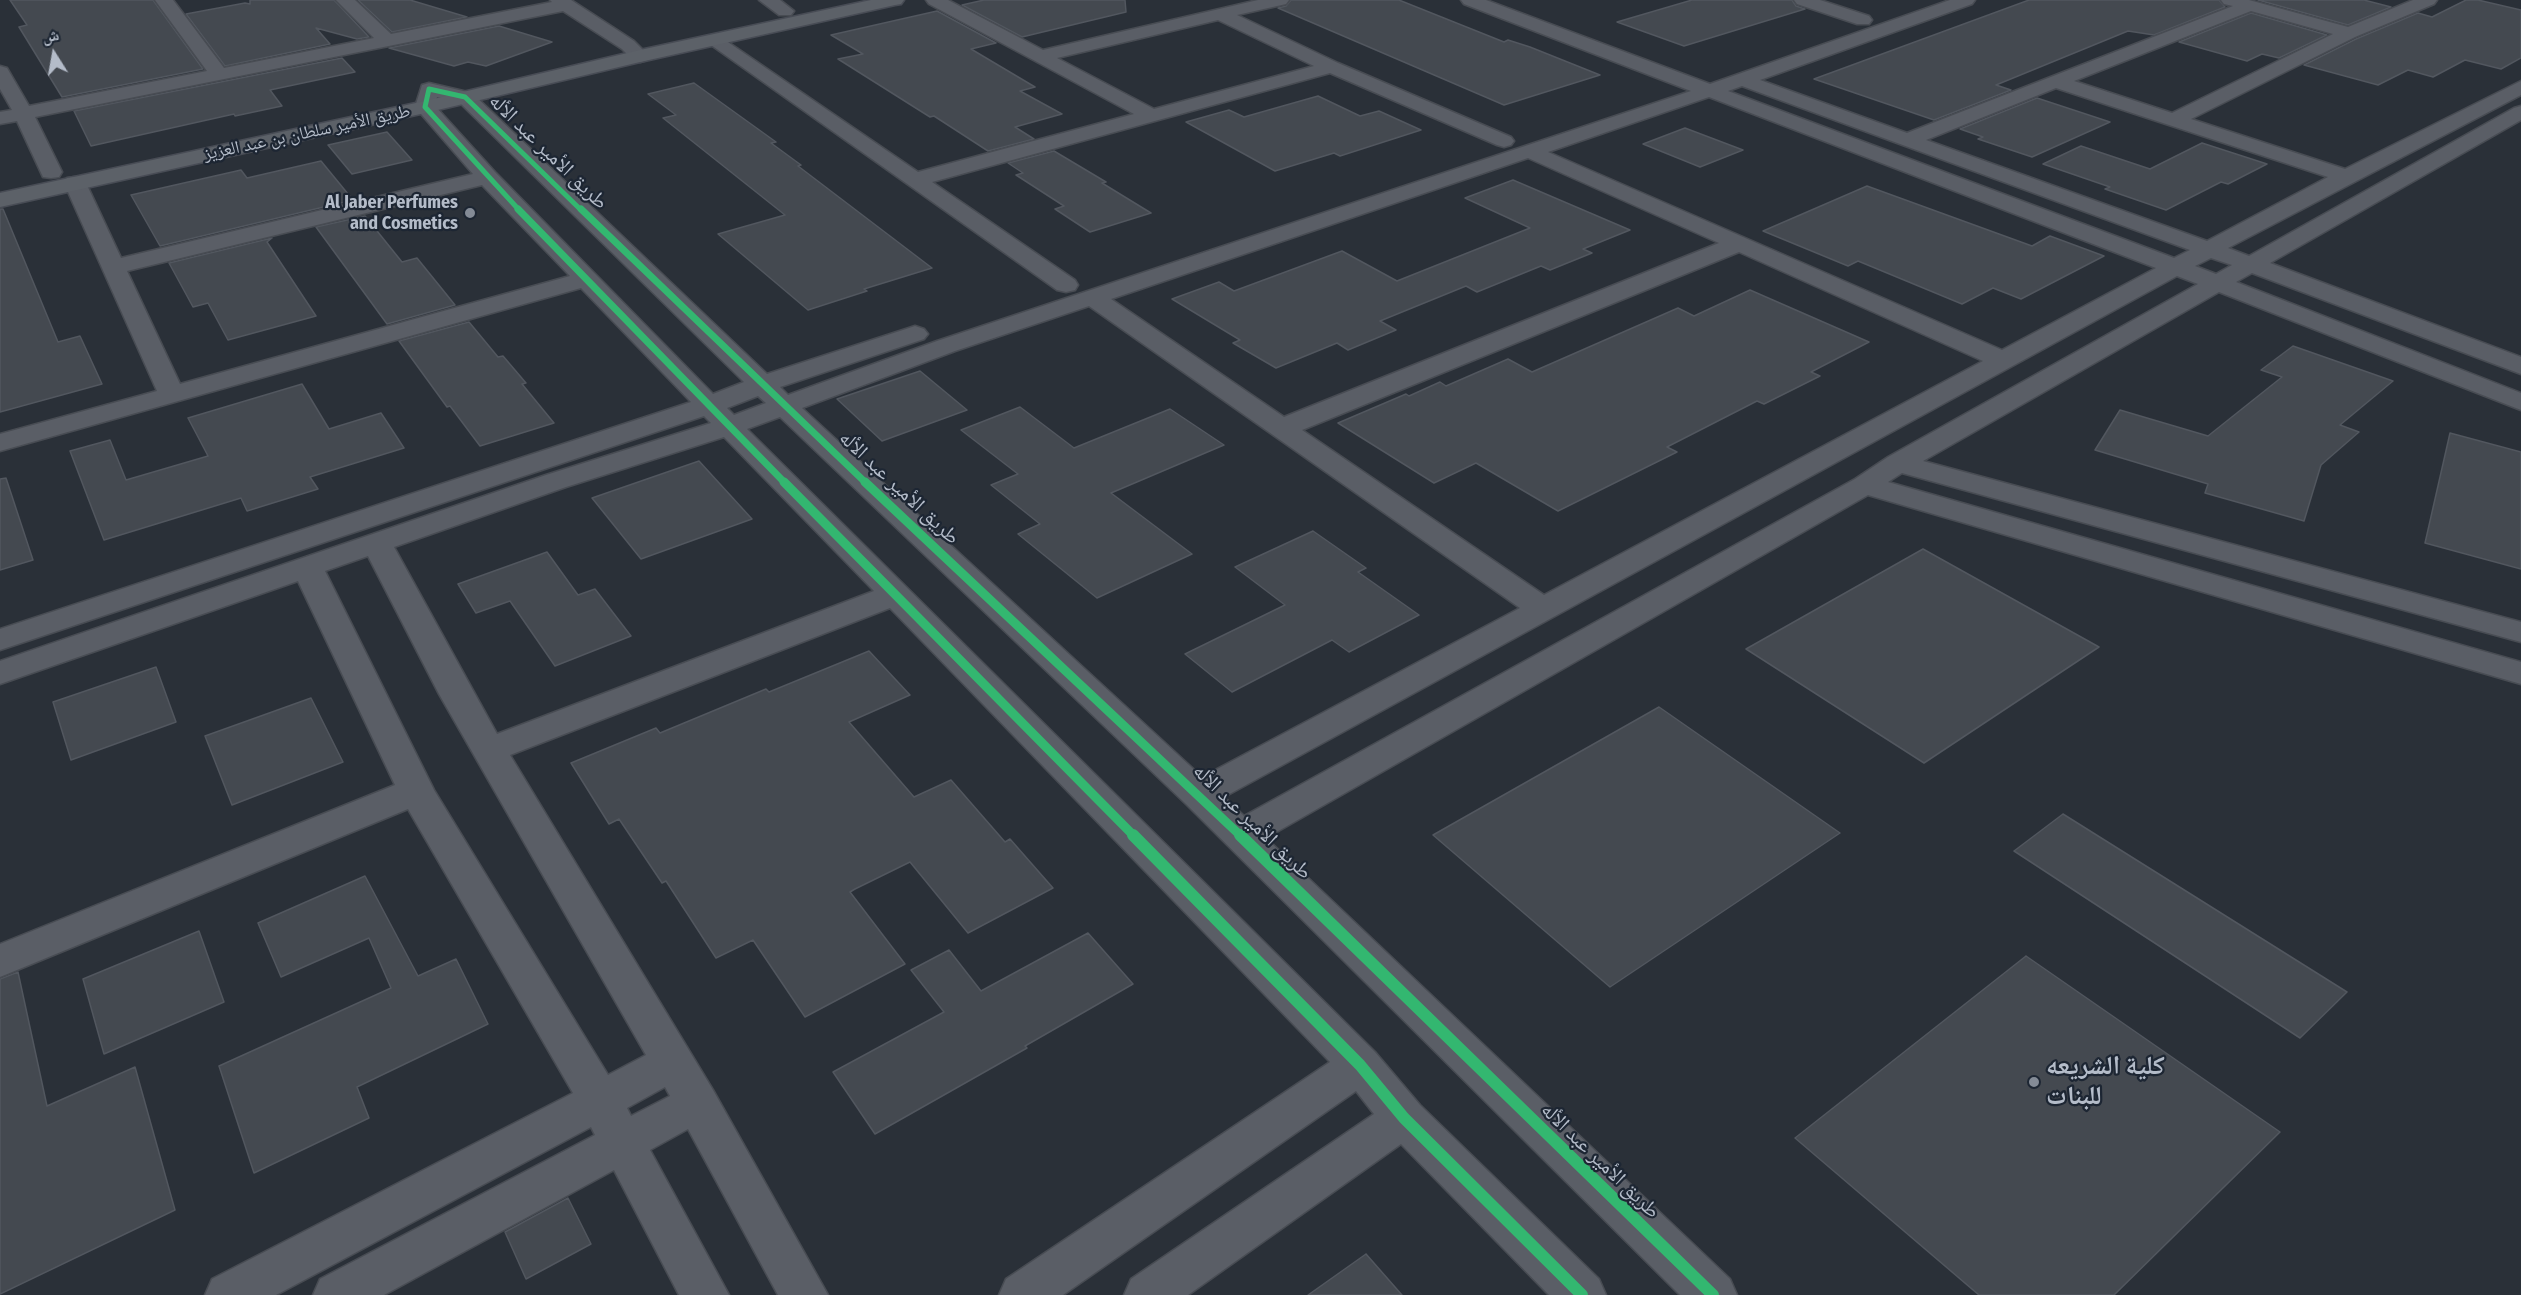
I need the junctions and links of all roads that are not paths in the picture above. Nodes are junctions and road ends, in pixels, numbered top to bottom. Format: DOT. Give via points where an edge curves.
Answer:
graph roads {
  1 [pos="164,0"];
  2 [pos="345,0"];
  3 [pos="768,0"];
  4 [pos="837,0"];
  5 [pos="895,0"];
  6 [pos="935,0"];
  7 [pos="1280,0"];
  8 [pos="1470,0"];
  9 [pos="1803,0"];
  10 [pos="1922,0"];
  11 [pos="1966,0"];
  12 [pos="2230,0"];
  13 [pos="2428,0"];
  14 [pos="562,2"];
  15 [pos="2249,6"];
  16 [pos="785,11"];
  17 [pos="1220,14"];
  18 [pos="1863,20"];
  19 [pos="2349,33"];
  20 [pos="387,40"];
  21 [pos="712,40"];
  22 [pos="634,50"];
  23 [pos="1040,56"];
  24 [pos="1330,67"];
  25 [pos="0,72"];
  26 [pos="219,74"];
  27 [pos="1704,77"];
  28 [pos="1742,80"];
  29 [pos="2056,82"];
  30 [pos="2521,87"];
  31 [pos="465,97"];
  32 [pos="427,98"];
  33 [pos="2521,112"];
  34 [pos="24,114"];
  35 [pos="1151,116"];
  36 [pos="0,118"];
  37 [pos="2173,120"];
  38 [pos="1907,140"];
  39 [pos="1515,146"];
  40 [pos="51,172"];
  41 [pos="2346,176"];
  42 [pos="487,177"];
  43 [pos="914,180"];
  44 [pos="0,183"];
  45 [pos="75,183"];
  46 [pos="0,200"];
  47 [pos="1738,244"];
  48 [pos="2208,250"];
  49 [pos="2250,264"];
  50 [pos="114,267"];
  51 [pos="2174,268"];
  52 [pos="586,279"];
  53 [pos="2217,283"];
  54 [pos="1066,285"];
  55 [pos="1092,297"];
  56 [pos="2003,360"];
  57 [pos="2521,366"];
  58 [pos="172,394"];
  59 [pos="774,395"];
  60 [pos="2521,402"];
  61 [pos="719,415"];
  62 [pos="1282,428"];
  63 [pos="0,443"];
  64 [pos="1898,463"];
  65 [pos="1865,485"];
  66 [pos="376,543"];
  67 [pos="307,567"];
  68 [pos="896,594"];
  69 [pos="1544,609"];
  70 [pos="2521,632"];
  71 [pos="0,640"];
  72 [pos="0,673"];
  73 [pos="2521,673"];
  74 [pos="489,750"];
  75 [pos="416,791"];
  76 [pos="1199,795"];
  77 [pos="1239,836"];
  78 [pos="0,961"];
  79 [pos="673,1062"];
  80 [pos="1360,1065"];
  81 [pos="599,1100"];
  82 [pos="697,1102"];
  83 [pos="1404,1118"];
  84 [pos="623,1141"];
  85 [pos="228,1295"];
  86 [pos="337,1295"];
  87 [pos="705,1295"];
  88 [pos="804,1295"];
  89 [pos="1023,1295"];
  90 [pos="1148,1295"];
  91 [pos="1582,1295"];
  92 [pos="1713,1295"];
  1 -- 26 [label="street"];
  2 -- 20 [label="street"];
  3 -- 16 [label="street"];
  4 -- 16 [label="main road, طريق الأمير سلطان بن عبد العزيز"];
  5 -- 21 [label="main road, طريق الأمير سلطان بن عبد العزيز"];
  6 -- 23 [label="street"];
  7 -- 17 [label="street"];
  8 -- 27 [label="street"];
  9 -- 18 [label="street"];
  10 -- 18 [label="street"];
  11 -- 28 [label="street"];
  12 -- 15 [label="street"];
  13 -- 19 [label="street"];
  14 -- 20 [label="street"];
  14 -- 22 [label="street"];
  15 -- 19 [label="street"];
  15 -- 29 [label="street"];
  16 -- 22 [label="main road, طريق الأمير سلطان بن عبد العزيز"];
  17 -- 23 [label="street"];
  17 -- 24 [label="street"];
  18 -- 27 [label="street"];
  19 -- 37 [label="street"];
  20 -- 26 [label="street"];
  21 -- 22 [label="main road, طريق الأمير سلطان بن عبد العزيز"];
  21 -- 43 [label="street"];
  22 -- 31 [label="main road, طريق الأمير سلطان بن عبد العزيز"];
  22 -- 32 [label="main road, طريق الأمير سلطان بن عبد العزيز"];
  23 -- 35 [label="street"];
  24 -- 35 [label="street"];
  24 -- 39 [label="street"];
  25 -- 34 [label="street"];
  26 -- 34 [label="street"];
  27 -- 28 [label="street"];
  27 -- 39 [label="street"];
  27 -- 51 [label="street"];
  28 -- 38 [label="street"];
  29 -- 37 [label="street"];
  29 -- 38 [label="street"];
  30 -- 41 [label="street"];
  31 -- 32 [label="street, طريق الأمير عبد الأله"];
  31 -- 59 [label="street, طريق الأمير عبد الأله"];
  32 -- 40 [label="main road, طريق الأمير سلطان بن عبد العزيز"];
  32 -- 42 [label="street"];
  32 -- 45 [label="main road, طريق الأمير سلطان بن عبد العزيز"];
  33 -- 49 [label="street"];
  34 -- 36 [label="street"];
  34 -- 40 [label="street"];
  35 -- 43 [label="street"];
  37 -- 41 [label="street"];
  38 -- 48 [label="street"];
  39 -- 47 [label="street"];
  39 -- 54 [label="street"];
  39 -- 55 [label="street"];
  40 -- 44 [label="main road, طريق الأمير سلطان بن عبد العزيز"];
  41 -- 48 [label="street"];
  42 -- 50 [label="street"];
  42 -- 52 [label="street"];
  43 -- 54 [label="street"];
  45 -- 46 [label="main road, طريق الأمير سلطان بن عبد العزيز"];
  45 -- 50 [label="street"];
  47 -- 56 [label="street"];
  47 -- 62 [label="street"];
  48 -- 49 [label="street"];
  48 -- 51 [label="street"];
  49 -- 53 [label="street"];
  49 -- 57 [label="street"];
  50 -- 58 [label="street"];
  51 -- 53 [label="street"];
  51 -- 56 [label="street"];
  52 -- 58 [label="street"];
  52 -- 61 [label="street"];
  53 -- 60 [label="street"];
  53 -- 64 [label="street"];
  54 -- 59 [label="street"];
  55 -- 59 [label="street" via="946,346"];
  55 -- 62 [label="street"];
  56 -- 69 [label="street"];
  58 -- 63 [label="street"];
  59 -- 61 [label="street"];
  59 -- 76 [label="street, طريق الأمير عبد الأله"];
  61 -- 66 [label="street" via="556,481"];
  61 -- 68 [label="street"];
  61 -- 71 [label="street"];
  62 -- 69 [label="street"];
  64 -- 65 [label="street"];
  64 -- 70 [label="street"];
  65 -- 73 [label="street"];
  65 -- 77 [label="street"];
  66 -- 67 [label="street"];
  66 -- 74 [label="street"];
  67 -- 72 [label="street"];
  67 -- 75 [label="street"];
  68 -- 74 [label="street"];
  68 -- 80 [label="street"];
  69 -- 76 [label="street"];
  74 -- 79 [label="street"];
  75 -- 78 [label="street"];
  75 -- 81 [label="street"];
  76 -- 77 [label="street, طريق الأمير عبد الأله"];
  77 -- 92 [label="street, طريق الأمير عبد الأله"];
  79 -- 81 [label="street"];
  79 -- 82 [label="street"];
  80 -- 83 [label="street"];
  80 -- 89 [label="street"];
  81 -- 84 [label="street"];
  81 -- 85 [label="street"];
  82 -- 84 [label="street"];
  82 -- 88 [label="street"];
  83 -- 90 [label="street"];
  83 -- 91 [label="street"];
  84 -- 86 [label="street"];
  84 -- 87 [label="street"];
}
